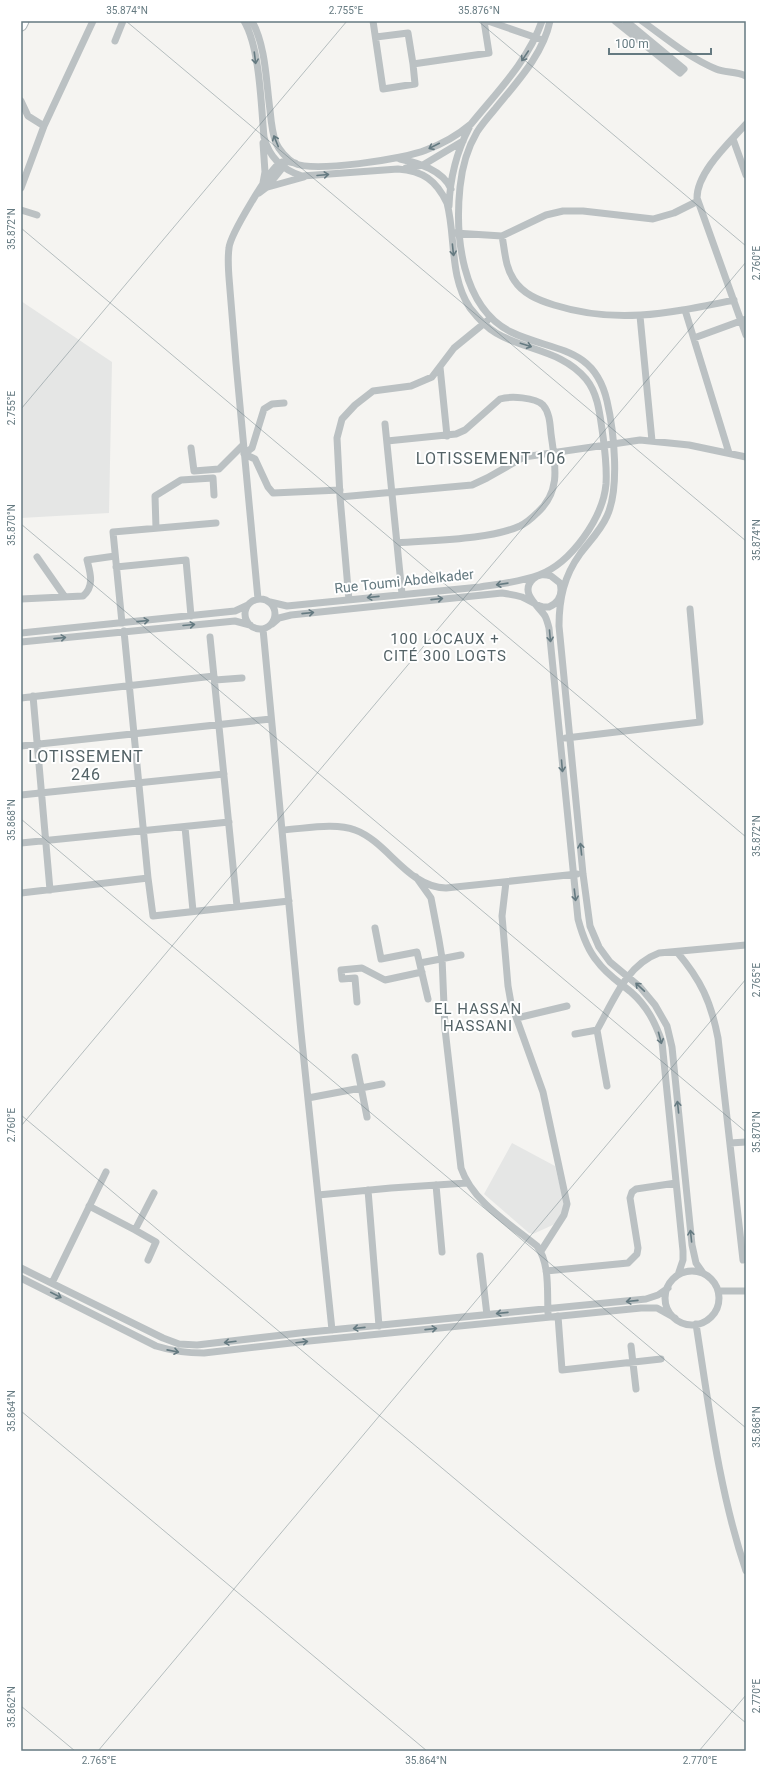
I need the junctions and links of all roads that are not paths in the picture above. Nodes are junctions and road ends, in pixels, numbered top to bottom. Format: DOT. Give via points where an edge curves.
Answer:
graph roads {
  1 [pos="23,21"];
  2 [pos="93,21"];
  3 [pos="123,21"];
  4 [pos="244,21"];
  5 [pos="252,21"];
  6 [pos="373,21"];
  7 [pos="484,21"];
  8 [pos="488,21"];
  9 [pos="542,21"];
  10 [pos="550,21"];
  11 [pos="615,21"];
  12 [pos="626,21"];
  13 [pos="642,21"];
  14 [pos="21,25"];
  15 [pos="376,38"];
  16 [pos="535,38"];
  17 [pos="544,40"];
  18 [pos="114,41"];
  19 [pos="678,48"];
  20 [pos="665,53"];
  21 [pos="413,64"];
  22 [pos="746,76"];
  23 [pos="21,101"];
  24 [pos="471,124"];
  25 [pos="746,124"];
  26 [pos="44,126"];
  27 [pos="478,131"];
  28 [pos="264,137"];
  29 [pos="733,139"];
  30 [pos="462,142"];
  31 [pos="398,158"];
  32 [pos="283,161"];
  33 [pos="423,165"];
  34 [pos="398,169"];
  35 [pos="746,175"];
  36 [pos="308,176"];
  37 [pos="265,186"];
  38 [pos="450,186"];
  39 [pos="21,188"];
  40 [pos="698,201"];
  41 [pos="21,210"];
  42 [pos="459,210"];
  43 [pos="449,212"];
  44 [pos="37,215"];
  45 [pos="451,233"];
  46 [pos="460,233"];
  47 [pos="502,236"];
  48 [pos="734,300"];
  49 [pos="685,310"];
  50 [pos="640,316"];
  51 [pos="492,317"];
  52 [pos="744,319"];
  53 [pos="484,323"];
  54 [pos="746,335"];
  55 [pos="694,338"];
  56 [pos="440,366"];
  57 [pos="284,403"];
  58 [pos="384,424"];
  59 [pos="447,436"];
  60 [pos="387,441"];
  61 [pos="652,441"];
  62 [pos="613,443"];
  63 [pos="243,445"];
  64 [pos="604,445"];
  65 [pos="191,448"];
  66 [pos="554,452"];
  67 [pos="729,453"];
  68 [pos="244,454"];
  69 [pos="746,457"];
  70 [pos="340,493"];
  71 [pos="392,493"];
  72 [pos="214,495"];
  73 [pos="216,523"];
  74 [pos="156,528"];
  75 [pos="397,543"];
  76 [pos="115,556"];
  77 [pos="37,557"];
  78 [pos="116,567"];
  79 [pos="540,575"];
  80 [pos="21,591"];
  81 [pos="402,594"];
  82 [pos="561,595"];
  83 [pos="65,597"];
  84 [pos="24,599"];
  85 [pos="258,599"];
  86 [pos="349,600"];
  87 [pos="270,602"];
  88 [pos="533,603"];
  89 [pos="248,605"];
  90 [pos="690,609"];
  91 [pos="190,616"];
  92 [pos="122,623"];
  93 [pos="272,624"];
  94 [pos="250,625"];
  95 [pos="263,629"];
  96 [pos="124,631"];
  97 [pos="21,633"];
  98 [pos="210,637"];
  99 [pos="21,642"];
  100 [pos="214,678"];
  101 [pos="242,678"];
  102 [pos="129,686"];
  103 [pos="33,696"];
  104 [pos="21,698"];
  105 [pos="271,719"];
  106 [pos="219,724"];
  107 [pos="134,733"];
  108 [pos="569,737"];
  109 [pos="560,739"];
  110 [pos="37,744"];
  111 [pos="21,746"];
  112 [pos="224,774"];
  113 [pos="139,784"];
  114 [pos="41,793"];
  115 [pos="21,795"];
  116 [pos="229,822"];
  117 [pos="185,827"];
  118 [pos="282,830"];
  119 [pos="143,831"];
  120 [pos="46,841"];
  121 [pos="21,843"];
  122 [pos="583,874"];
  123 [pos="573,875"];
  124 [pos="416,877"];
  125 [pos="148,878"];
  126 [pos="506,882"];
  127 [pos="446,888"];
  128 [pos="50,890"];
  129 [pos="21,893"];
  130 [pos="289,901"];
  131 [pos="432,902"];
  132 [pos="237,906"];
  133 [pos="193,911"];
  134 [pos="375,928"];
  135 [pos="746,945"];
  136 [pos="678,952"];
  137 [pos="461,955"];
  138 [pos="442,958"];
  139 [pos="420,962"];
  140 [pos="422,972"];
  141 [pos="628,977"];
  142 [pos="623,986"];
  143 [pos="428,1000"];
  144 [pos="358,1002"];
  145 [pos="567,1006"];
  146 [pos="517,1018"];
  147 [pos="597,1030"];
  148 [pos="575,1034"];
  149 [pos="355,1057"];
  150 [pos="382,1084"];
  151 [pos="607,1086"];
  152 [pos="361,1088"];
  153 [pos="308,1098"];
  154 [pos="367,1117"];
  155 [pos="746,1142"];
  156 [pos="730,1143"];
  157 [pos="106,1172"];
  158 [pos="467,1183"];
  159 [pos="676,1183"];
  160 [pos="436,1185"];
  161 [pos="368,1190"];
  162 [pos="154,1193"];
  163 [pos="318,1195"];
  164 [pos="89,1206"];
  165 [pos="136,1230"];
  166 [pos="743,1239"];
  167 [pos="541,1251"];
  168 [pos="442,1252"];
  169 [pos="480,1256"];
  170 [pos="148,1260"];
  171 [pos="743,1260"];
  172 [pos="21,1268"];
  173 [pos="546,1271"];
  174 [pos="703,1273"];
  175 [pos="678,1275"];
  176 [pos="21,1278"];
  177 [pos="52,1283"];
  178 [pos="668,1288"];
  179 [pos="746,1290"];
  180 [pos="718,1291"];
  181 [pos="548,1309"];
  182 [pos="487,1315"];
  183 [pos="558,1316"];
  184 [pos="548,1317"];
  185 [pos="675,1318"];
  186 [pos="696,1324"];
  187 [pos="379,1326"];
  188 [pos="332,1330"];
  189 [pos="631,1346"];
  190 [pos="661,1359"];
  191 [pos="633,1362"];
  192 [pos="636,1389"];
  193 [pos="746,1571"];
  1 -- 14 [label="main road"];
  2 -- 26 [label="street"];
  3 -- 18 [label="street"];
  4 -- 28 [label="street, one-way" via="254,51"];
  32 -- 5 [label="street, one-way" via="272,129 262,47"];
  6 -- 15 [label="street"];
  7 -- 21 [label="street" via="489,53"];
  8 -- 16 [label="street"];
  9 -- 16 [label="street"];
  10 -- 17 [label="street"];
  11 -- 20 [label="street" via="680,73 684,69"];
  12 -- 20 [label="street"];
  13 -- 19 [label="street"];
  15 -- 21 [label="street" via="408,33"];
  15 -- 21 [label="street" via="384,89 415,84"];
  16 -- 17 [label="street"];
  16 -- 24 [label="street, one-way" via="525,57"];
  17 -- 27 [label="street" via="522,76"];
  19 -- 20 [label="street"];
  19 -- 22 [label="street" via="718,70"];
  23 -- 26 [label="street" via="28,116"];
  24 -- 30 [label="street"];
  24 -- 31 [label="street, one-way" via="427,150"];
  25 -- 29 [label="street"];
  26 -- 39 [label="street"];
  27 -- 30 [label="street"];
  27 -- 42 [label="street" via="469,146 464,165"];
  28 -- 32 [label="street" via="267,147"];
  28 -- 37 [label="street" via="262,144"];
  29 -- 35 [label="street"];
  29 -- 40 [label="street" via="705,174 697,192"];
  30 -- 33 [label="street"];
  30 -- 38 [label="street" via="452,171"];
  31 -- 32 [label="street" via="308,167"];
  31 -- 33 [label="street"];
  32 -- 36 [label="street" via="293,173"];
  32 -- 37 [label="street"];
  33 -- 34 [label="street"];
  33 -- 38 [label="street" via="442,177"];
  36 -- 34 [label="street, one-way"];
  34 -- 43 [label="street" via="422,174 433,182 442,193"];
  36 -- 37 [label="street"];
  37 -- 63 [label="street" via="257,194 231,237 228,253"];
  38 -- 42 [label="street"];
  38 -- 43 [label="street"];
  40 -- 47 [label="street" via="674,213 653,219 583,211 554,213"];
  40 -- 48 [label="street"];
  41 -- 44 [label="street"];
  42 -- 46 [label="street"];
  43 -- 45 [label="street"];
  45 -- 46 [label="street"];
  45 -- 53 [label="street, one-way" via="459,285 471,308"];
  46 -- 47 [label="street"];
  46 -- 51 [label="street" via="471,291"];
  47 -- 50 [label="street" via="508,269 513,280 528,295 569,310 595,315"];
  48 -- 49 [label="street"];
  48 -- 52 [label="street"];
  49 -- 50 [label="street"];
  49 -- 55 [label="street"];
  50 -- 61 [label="street"];
  51 -- 53 [label="street"];
  51 -- 62 [label="street" via="510,331 563,349 587,365 596,375 607,401"];
  52 -- 54 [label="street"];
  52 -- 55 [label="street"];
  53 -- 56 [label="street" via="454,348"];
  53 -- 64 [label="street, one-way" via="495,333 562,358 576,369 593,390 598,403"];
  55 -- 67 [label="street"];
  56 -- 59 [label="street"];
  56 -- 70 [label="street" via="425,382 373,391 355,404 342,419 337,438"];
  57 -- 68 [label="street" via="272,404 264,409 252,448"];
  58 -- 60 [label="street"];
  59 -- 60 [label="street"];
  59 -- 66 [label="street" via="465,430 500,399 518,397 534,400 543,405 548,416"];
  60 -- 71 [label="street"];
  61 -- 62 [label="street"];
  61 -- 67 [label="street"];
  62 -- 64 [label="street"];
  62 -- 82 [label="street" via="614,485 607,516 579,555 566,579"];
  63 -- 65 [label="street" via="219,469 194,471"];
  63 -- 68 [label="street"];
  64 -- 66 [label="street"];
  64 -- 79 [label="street" via="606,484 600,510 571,552"];
  66 -- 71 [label="street" via="524,457 472,484"];
  66 -- 75 [label="street" via="553,492 541,510 521,525 492,534"];
  67 -- 69 [label="street"];
  68 -- 70 [label="street" via="255,459 273,493"];
  68 -- 85 [label="street"];
  70 -- 71 [label="street"];
  70 -- 86 [label="street"];
  71 -- 75 [label="street"];
  72 -- 74 [label="street" via="213,478 180,480 155,496"];
  73 -- 74 [label="street"];
  74 -- 76 [label="street" via="113,532"];
  75 -- 81 [label="street"];
  76 -- 78 [label="street"];
  76 -- 83 [label="street" via="87,560 92,577 88,592 84,596"];
  77 -- 83 [label="street"];
  78 -- 91 [label="street" via="186,560"];
  78 -- 92 [label="street"];
  79 -- 81 [label="street, Rue Toumi Abdelkader, one-way" via="506,584"];
  79 -- 82 [label="street" via="556,579 560,584"];
  79 -- 88 [label="street" via="529,587 528,592"];
  80 -- 84 [label="street"];
  81 -- 86 [label="street, Rue Toumi Abdelkader, one-way"];
  82 -- 88 [label="street" via="554,605 549,607"];
  82 -- 108 [label="street" via="559,626"];
  83 -- 84 [label="street"];
  85 -- 87 [label="street"];
  85 -- 89 [label="street"];
  86 -- 87 [label="street, Rue Toumi Abdelkader" via="287,606"];
  87 -- 93 [label="street" via="275,614"];
  93 -- 88 [label="street, Rue Toumi Abdelkader, one-way" via="279,618 291,615 502,593 514,594"];
  88 -- 109 [label="street, one-way" via="546,618 549,628"];
  89 -- 91 [label="street" via="235,611"];
  89 -- 94 [label="street" via="245,615"];
  90 -- 108 [label="street" via="700,722"];
  92 -- 91 [label="street, one-way"];
  92 -- 97 [label="street"];
  93 -- 95 [label="street"];
  94 -- 95 [label="street"];
  96 -- 94 [label="street, one-way" via="235,621"];
  95 -- 105 [label="street"];
  99 -- 96 [label="street, one-way"];
  96 -- 102 [label="street"];
  98 -- 100 [label="street"];
  100 -- 101 [label="street"];
  100 -- 102 [label="street"];
  100 -- 106 [label="street"];
  102 -- 103 [label="street"];
  102 -- 107 [label="street"];
  103 -- 104 [label="street"];
  103 -- 110 [label="street"];
  105 -- 106 [label="street"];
  105 -- 118 [label="street"];
  106 -- 107 [label="street"];
  106 -- 112 [label="street"];
  107 -- 110 [label="street"];
  107 -- 113 [label="street"];
  108 -- 109 [label="street"];
  122 -- 108 [label="street, one-way"];
  109 -- 123 [label="street, one-way"];
  110 -- 111 [label="street"];
  110 -- 114 [label="street"];
  112 -- 113 [label="street"];
  112 -- 116 [label="street"];
  113 -- 114 [label="street"];
  113 -- 119 [label="street"];
  114 -- 115 [label="street"];
  114 -- 120 [label="street"];
  116 -- 117 [label="street"];
  116 -- 132 [label="street"];
  117 -- 119 [label="street"];
  117 -- 133 [label="street"];
  118 -- 124 [label="street" via="339,826 356,830 370,838"];
  118 -- 130 [label="street"];
  119 -- 120 [label="street"];
  119 -- 125 [label="street"];
  120 -- 121 [label="street"];
  120 -- 128 [label="street"];
  122 -- 123 [label="street"];
  122 -- 141 [label="street" via="587,912 595,938 610,962"];
  123 -- 126 [label="street"];
  123 -- 142 [label="street, one-way" via="578,919 588,948 604,970"];
  124 -- 127 [label="street" via="429,886"];
  124 -- 131 [label="street"];
  125 -- 128 [label="street"];
  125 -- 133 [label="street" via="153,916"];
  126 -- 127 [label="street"];
  126 -- 146 [label="street" via="502,916 508,986"];
  127 -- 131 [label="street" via="437,893"];
  128 -- 129 [label="street"];
  130 -- 132 [label="street"];
  130 -- 153 [label="street"];
  131 -- 138 [label="street"];
  132 -- 133 [label="street"];
  134 -- 139 [label="street" via="382,959 417,952"];
  135 -- 136 [label="street"];
  136 -- 141 [label="street" via="649,957"];
  136 -- 156 [label="street" via="700,982 714,1018"];
  137 -- 138 [label="street"];
  138 -- 139 [label="street"];
  138 -- 158 [label="street" via="445,1028 458,1154"];
  139 -- 140 [label="street"];
  140 -- 143 [label="street"];
  140 -- 144 [label="street" via="385,980 362,968 341,970 342,979 355,978"];
  141 -- 142 [label="street"];
  174 -- 141 [label="street, one-way" via="696,1263 692,1245 669,1036 652,1000"];
  142 -- 147 [label="street"];
  142 -- 159 [label="street, one-way" via="649,1013 662,1042"];
  145 -- 146 [label="street"];
  146 -- 167 [label="street" via="543,1092 568,1204 564,1215"];
  147 -- 148 [label="street"];
  147 -- 151 [label="street"];
  149 -- 152 [label="street"];
  150 -- 152 [label="street"];
  152 -- 153 [label="street"];
  152 -- 154 [label="street"];
  153 -- 163 [label="street"];
  155 -- 156 [label="street"];
  156 -- 166 [label="street"];
  157 -- 164 [label="street"];
  158 -- 160 [label="street"];
  158 -- 167 [label="street" via="478,1197"];
  159 -- 173 [label="street" via="636,1189 632,1192 630,1198 638,1248 637,1254 628,1263"];
  159 -- 175 [label="street" via="683,1250"];
  160 -- 161 [label="street"];
  160 -- 168 [label="street"];
  161 -- 163 [label="street"];
  161 -- 187 [label="street"];
  162 -- 165 [label="street"];
  163 -- 188 [label="street"];
  164 -- 165 [label="street"];
  164 -- 177 [label="street"];
  165 -- 170 [label="street" via="156,1242"];
  166 -- 171 [label="street"];
  167 -- 173 [label="street"];
  169 -- 182 [label="street"];
  172 -- 177 [label="street"];
  173 -- 181 [label="street"];
  174 -- 175 [label="street" via="694,1271"];
  174 -- 180 [label="street" via="711,1278"];
  175 -- 178 [label="street"];
  176 -- 184 [label="street, one-way" via="156,1346 188,1353"];
  188 -- 177 [label="street, one-way" via="197,1345 179,1344"];
  178 -- 181 [label="street, one-way" via="646,1299"];
  178 -- 185 [label="street" via="668,1311"];
  179 -- 180 [label="street"];
  180 -- 186 [label="street" via="719,1304 715,1313 708,1320"];
  181 -- 182 [label="street, one-way"];
  181 -- 184 [label="street"];
  182 -- 187 [label="street"];
  183 -- 184 [label="street"];
  183 -- 185 [label="street" via="657,1308"];
  183 -- 191 [label="street" via="562,1370"];
  185 -- 186 [label="street" via="683,1323"];
  186 -- 193 [label="street" via="728,1514"];
  187 -- 188 [label="street, one-way"];
  189 -- 191 [label="street"];
  190 -- 191 [label="street"];
  191 -- 192 [label="street"];
}
